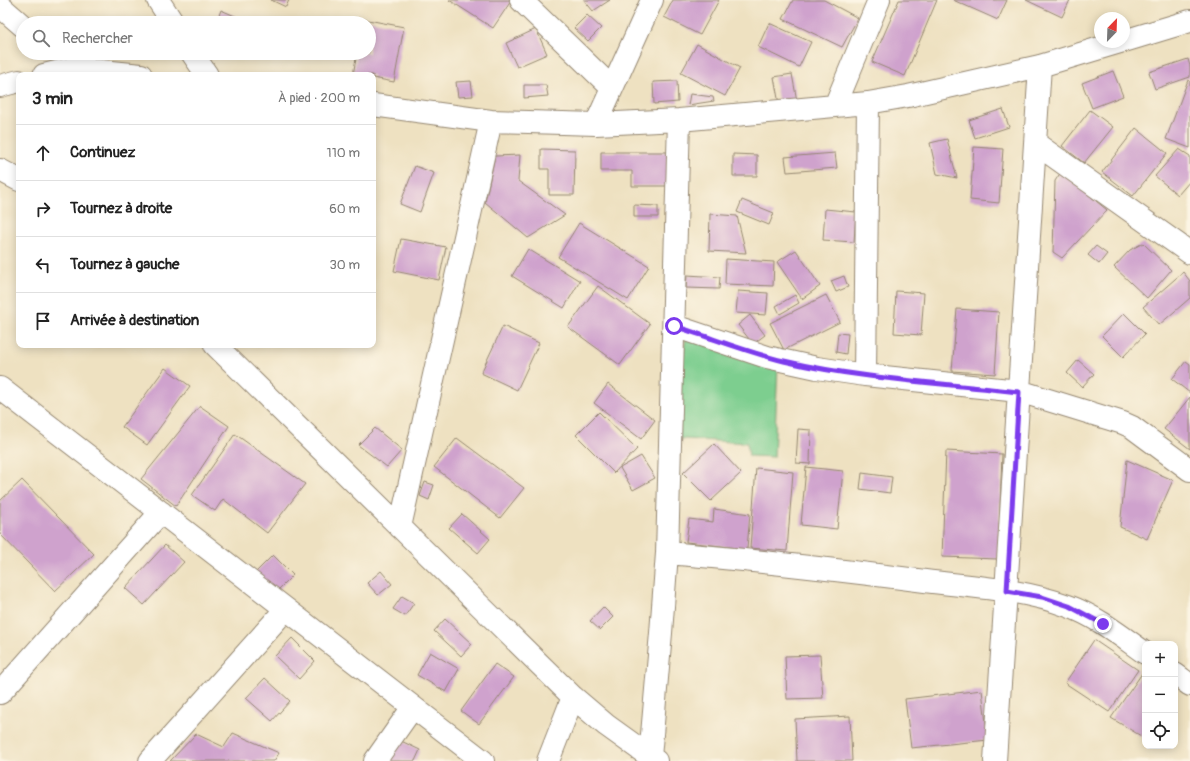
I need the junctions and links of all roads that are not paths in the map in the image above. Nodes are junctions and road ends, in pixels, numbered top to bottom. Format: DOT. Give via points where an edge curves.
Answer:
graph roads {
  1 [pos="158,0"];
  2 [pos="521,0"];
  3 [pos="652,0"];
  4 [pos="879,0"];
  5 [pos="0,6"];
  6 [pos="168,16"];
  7 [pos="16,20"];
  8 [pos="1190,21"];
  9 [pos="1130,39"];
  10 [pos="1100,48"];
  11 [pos="63,60"];
  12 [pos="197,60"];
  13 [pos="1040,66"];
  14 [pos="73,68"];
  15 [pos="56,72"];
  16 [pos="112,72"];
  17 [pos="205,72"];
  18 [pos="16,82"];
  19 [pos="0,86"];
  20 [pos="612,88"];
  21 [pos="868,103"];
  22 [pos="376,105"];
  23 [pos="835,106"];
  24 [pos="679,120"];
  25 [pos="491,121"];
  26 [pos="596,124"];
  27 [pos="1035,143"];
  28 [pos="0,170"];
  29 [pos="16,178"];
  30 [pos="1190,253"];
  31 [pos="674,326"];
  32 [pos="218,348"];
  33 [pos="865,375"];
  34 [pos="0,388"];
  35 [pos="1019,392"];
  36 [pos="1190,470"];
  37 [pos="160,512"];
  38 [pos="400,527"];
  39 [pos="667,553"];
  40 [pos="1007,591"];
  41 [pos="286,609"];
  42 [pos="1142,651"];
  43 [pos="1178,676"];
  44 [pos="1190,685"];
  45 [pos="0,693"];
  46 [pos="573,697"];
  47 [pos="413,707"];
  48 [pos="653,759"];
  49 [pos="998,759"];
  50 [pos="150,761"];
  51 [pos="375,761"];
  52 [pos="483,761"];
  53 [pos="548,761"];
  1 -- 6 [label="street"];
  2 -- 20 [label="street"];
  3 -- 20 [label="street"];
  4 -- 23 [label="street"];
  5 -- 7 [label="street"];
  8 -- 9 [label="street"];
  10 -- 13 [label="street"];
  11 -- 14 [label="street"];
  12 -- 17 [label="street"];
  13 -- 21 [label="street"];
  13 -- 27 [label="street"];
  14 -- 15 [label="street"];
  14 -- 16 [label="street"];
  18 -- 19 [label="street"];
  20 -- 26 [label="street"];
  21 -- 23 [label="street"];
  21 -- 33 [label="street"];
  22 -- 25 [label="street"];
  23 -- 24 [label="street"];
  24 -- 26 [label="street"];
  24 -- 31 [label="street"];
  25 -- 26 [label="street"];
  25 -- 38 [label="street"];
  27 -- 30 [label="street"];
  27 -- 35 [label="street"];
  28 -- 29 [label="street"];
  31 -- 33 [label="street" via="767,357"];
  31 -- 39 [label="street"];
  32 -- 38 [label="street"];
  33 -- 35 [label="street"];
  34 -- 37 [label="street"];
  35 -- 36 [label="street" via="1132,427"];
  35 -- 40 [label="street"];
  37 -- 41 [label="street"];
  37 -- 45 [label="street"];
  38 -- 46 [label="street"];
  39 -- 40 [label="street"];
  39 -- 48 [label="street"];
  40 -- 42 [label="street" via="1042,597 1069,606 1103,624"];
  40 -- 49 [label="street"];
  41 -- 47 [label="street"];
  41 -- 50 [label="street"];
  43 -- 44 [label="street"];
  46 -- 48 [label="street"];
  46 -- 53 [label="street"];
  47 -- 51 [label="street"];
  47 -- 52 [label="street"];
}
